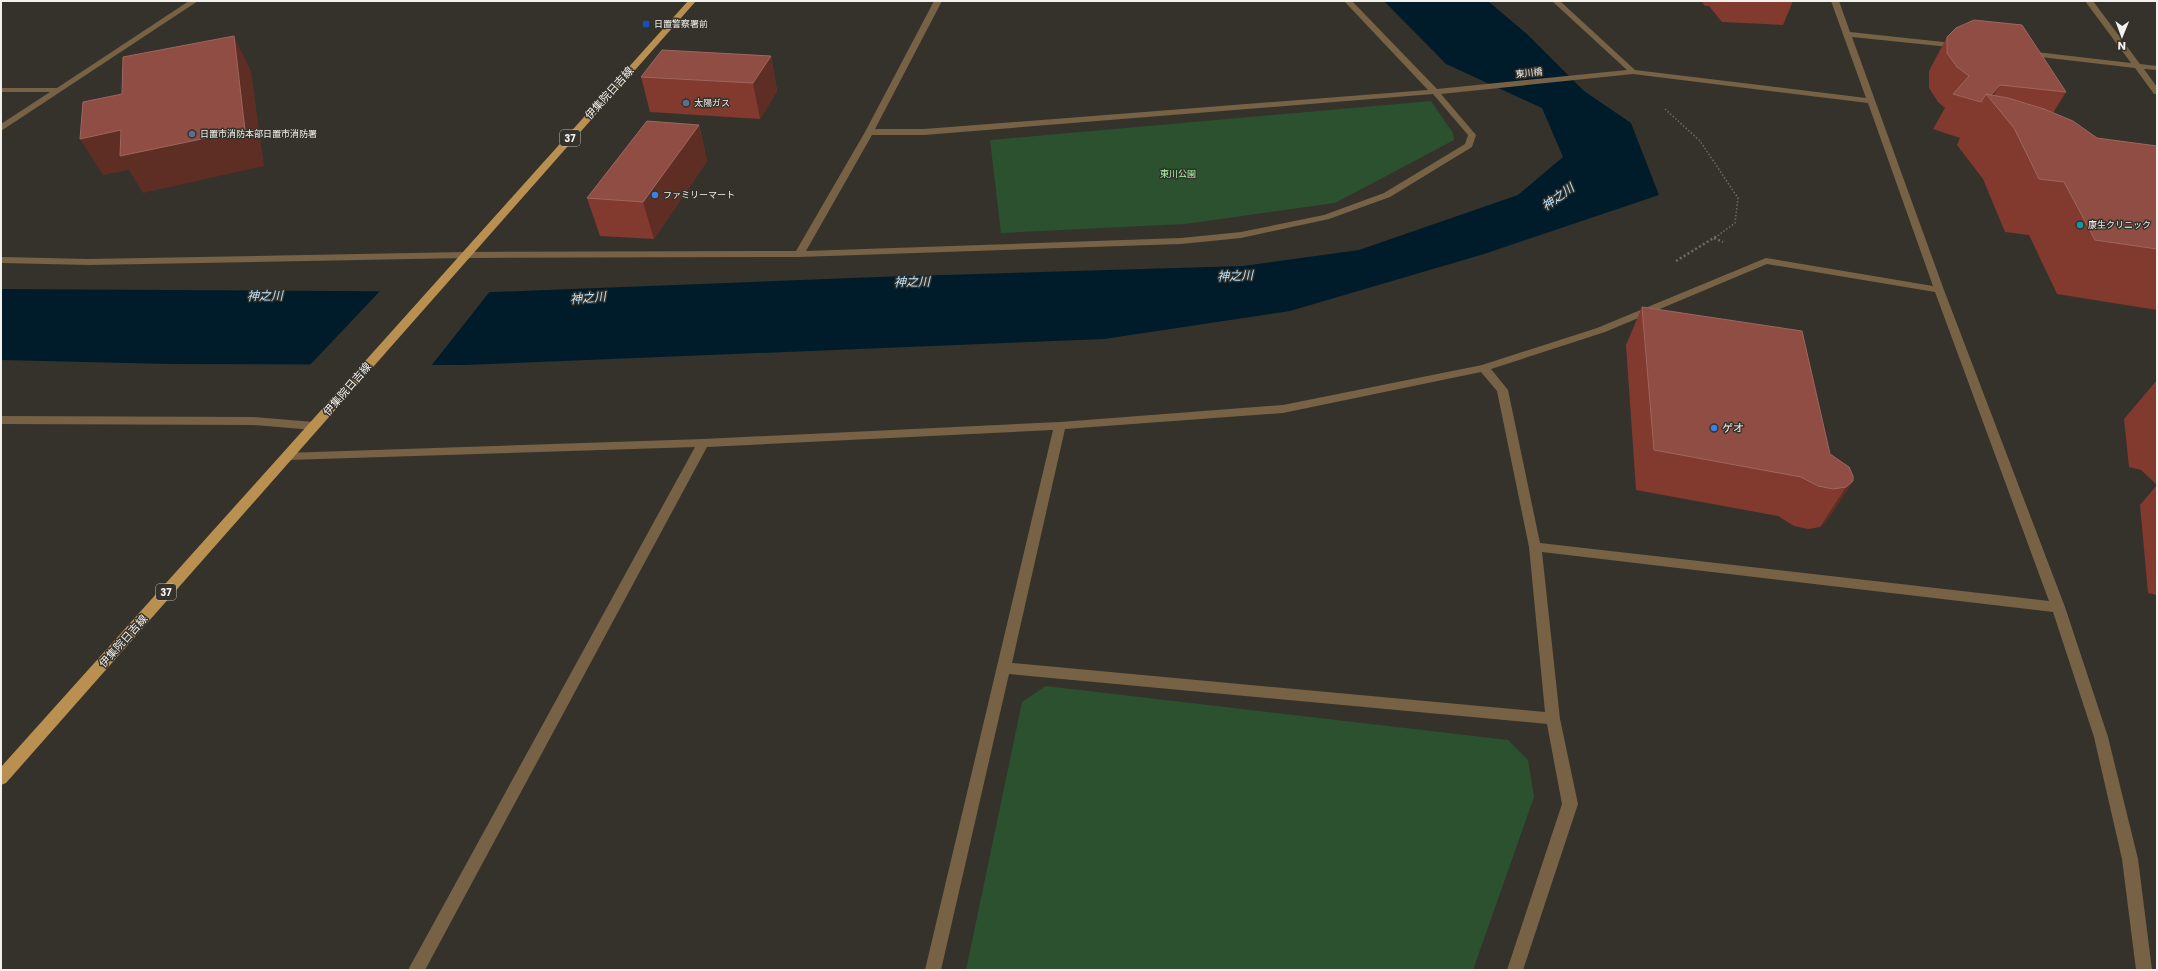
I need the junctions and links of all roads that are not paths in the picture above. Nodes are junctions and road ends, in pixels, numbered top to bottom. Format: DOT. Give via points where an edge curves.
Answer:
graph roads {
  1 [pos="194,1"];
  2 [pos="692,1"];
  3 [pos="938,1"];
  4 [pos="1348,1"];
  5 [pos="1556,1"];
  6 [pos="1835,1"];
  7 [pos="2089,1"];
  8 [pos="1848,34"];
  9 [pos="1966,47"];
  10 [pos="2020,53"];
  11 [pos="2137,66"];
  12 [pos="2157,68"];
  13 [pos="1633,72"];
  14 [pos="1,90"];
  15 [pos="59,90"];
  16 [pos="1435,92"];
  17 [pos="2157,92"];
  18 [pos="1872,101"];
  19 [pos="1,128"];
  20 [pos="868,132"];
  21 [pos="799,254"];
  22 [pos="464,255"];
  23 [pos="1,260"];
  24 [pos="1939,290"];
  25 [pos="1484,368"];
  26 [pos="1,420"];
  27 [pos="314,426"];
  28 [pos="1060,426"];
  29 [pos="703,443"];
  30 [pos="288,456"];
  31 [pos="1535,547"];
  32 [pos="2058,606"];
  33 [pos="1004,668"];
  34 [pos="1553,719"];
  35 [pos="1,778"];
  36 [pos="416,970"];
  37 [pos="933,970"];
  38 [pos="1515,970"];
  39 [pos="2144,970"];
  1 -- 15 [label="street"];
  2 -- 22 [label="main road, 伊集院日吉線 / 37"];
  3 -- 20 [label="street"];
  4 -- 16 [label="street"];
  5 -- 13 [label="street"];
  6 -- 8 [label="street"];
  7 -- 11 [label="street"];
  8 -- 9 [label="street"];
  8 -- 18 [label="street"];
  10 -- 11 [label="street"];
  11 -- 12 [label="street"];
  11 -- 17 [label="street"];
  13 -- 16 [label="street, 東川橋"];
  13 -- 18 [label="street, 東川橋"];
  14 -- 15 [label="street"];
  15 -- 19 [label="street"];
  16 -- 20 [label="street, 東川橋" via="924,132"];
  16 -- 21 [label="street" via="1472,135 1469,145 1387,195 1326,217 1240,235 1182,241"];
  18 -- 24 [label="street"];
  20 -- 21 [label="street"];
  21 -- 22 [label="street"];
  22 -- 23 [label="street" via="89,262"];
  22 -- 27 [label="main road, 伊集院日吉線 / 37"];
  24 -- 25 [label="street" via="1766,261 1601,330"];
  24 -- 32 [label="street"];
  25 -- 28 [label="street" via="1283,409"];
  25 -- 31 [label="street" via="1502,390"];
  26 -- 27 [label="street" via="253,421"];
  27 -- 30 [label="main road, 伊集院日吉線 / 37"];
  28 -- 29 [label="street"];
  28 -- 33 [label="street"];
  29 -- 30 [label="street"];
  29 -- 36 [label="street"];
  30 -- 35 [label="main road, 伊集院日吉線 / 37"];
  31 -- 32 [label="street"];
  31 -- 34 [label="street"];
  32 -- 39 [label="street" via="2101,737 2126,844"];
  33 -- 34 [label="street"];
  33 -- 37 [label="street"];
  34 -- 38 [label="street" via="1570,804"];
}
